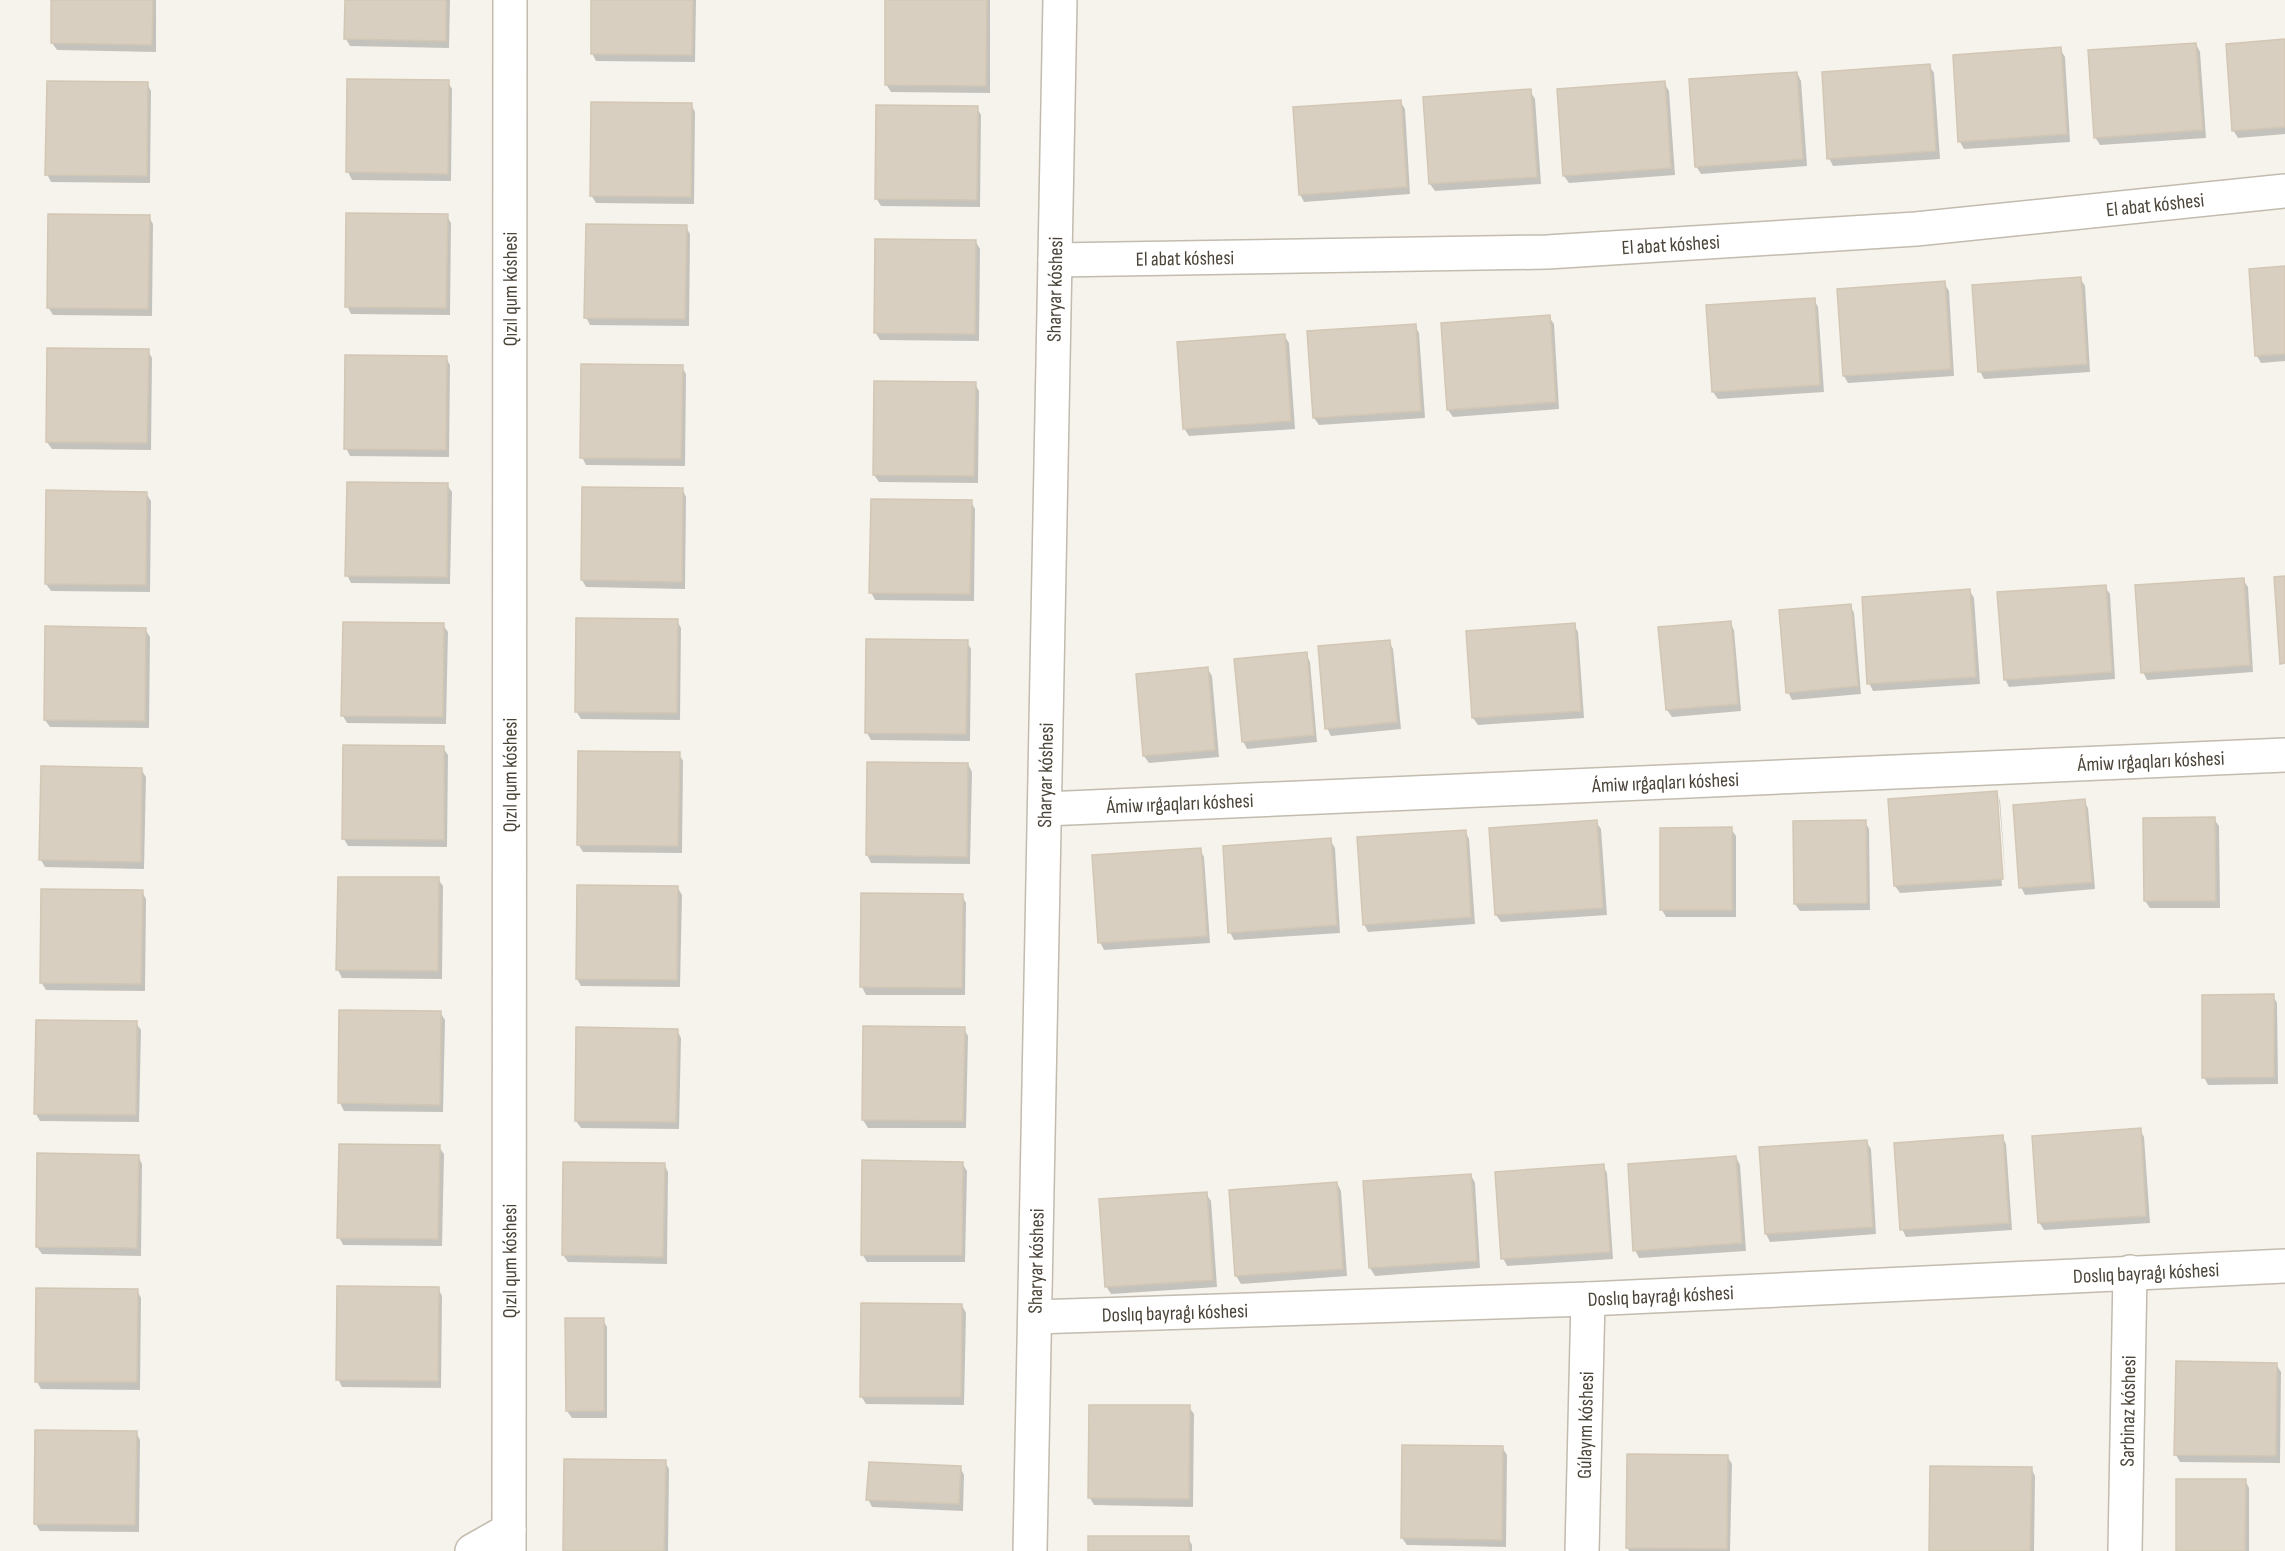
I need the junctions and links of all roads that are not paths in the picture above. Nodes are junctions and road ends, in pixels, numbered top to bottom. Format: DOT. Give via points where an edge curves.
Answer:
graph roads {
  1 [pos="510,0"];
  2 [pos="1060,0"];
  3 [pos="2285,191"];
  4 [pos="1055,260"];
  5 [pos="2285,755"];
  6 [pos="1045,809"];
  7 [pos="2285,1266"];
  8 [pos="2130,1272"];
  9 [pos="1588,1299"];
  10 [pos="1035,1317"];
  11 [pos="509,1540"];
  12 [pos="472,1551"];
  13 [pos="1030,1551"];
  14 [pos="1582,1551"];
  15 [pos="2125,1551"];
  1 -- 11 [label="street, Qızıl qum kóshesi"];
  2 -- 4 [label="street, Sharyar kóshesi"];
  3 -- 4 [label="street, El abat kóshesi" via="1916,230 1547,252"];
  4 -- 6 [label="street, Sharyar kóshesi"];
  5 -- 6 [label="street, Ámiw ırǵaqları kóshesi"];
  6 -- 10 [label="street, Sharyar kóshesi"];
  7 -- 8 [label="street, Doslıq bayraǵı kóshesi"];
  8 -- 9 [label="street, Doslıq bayraǵı kóshesi"];
  8 -- 15 [label="street, Sarbinaz kóshesi"];
  9 -- 10 [label="street, Doslıq bayraǵı kóshesi"];
  9 -- 14 [label="street, Gúlayım kóshesi"];
  10 -- 13 [label="street, Sharyar kóshesi"];
  11 -- 12 [label="street"];
}
